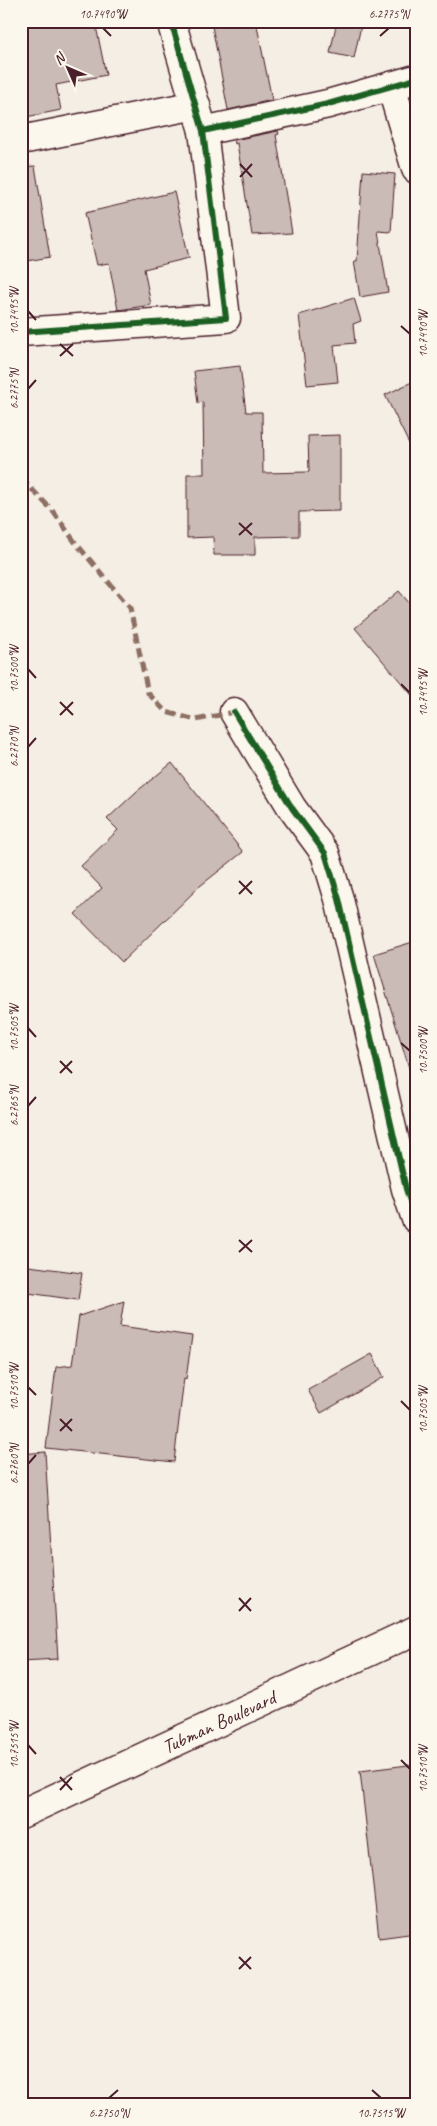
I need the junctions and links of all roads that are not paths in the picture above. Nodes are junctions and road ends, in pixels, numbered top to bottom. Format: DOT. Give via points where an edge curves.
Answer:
graph roads {
  1 [pos="170,21"];
  2 [pos="404,82"];
  3 [pos="196,105"];
  4 [pos="203,131"];
  5 [pos="21,140"];
  6 [pos="416,169"];
  7 [pos="21,332"];
  8 [pos="234,712"];
  9 [pos="416,1219"];
  10 [pos="416,1630"];
  11 [pos="21,1814"];
  1 -- 3 [label="main road"];
  2 -- 4 [label="main road" via="328,104"];
  2 -- 6 [label="main road"];
  3 -- 4 [label="main road"];
  3 -- 5 [label="main road"];
  4 -- 7 [label="main road" via="226,318"];
  8 -- 9 [label="main road" via="292,808 325,853"];
  10 -- 11 [label="main road, Tubman Boulevard"];
}
